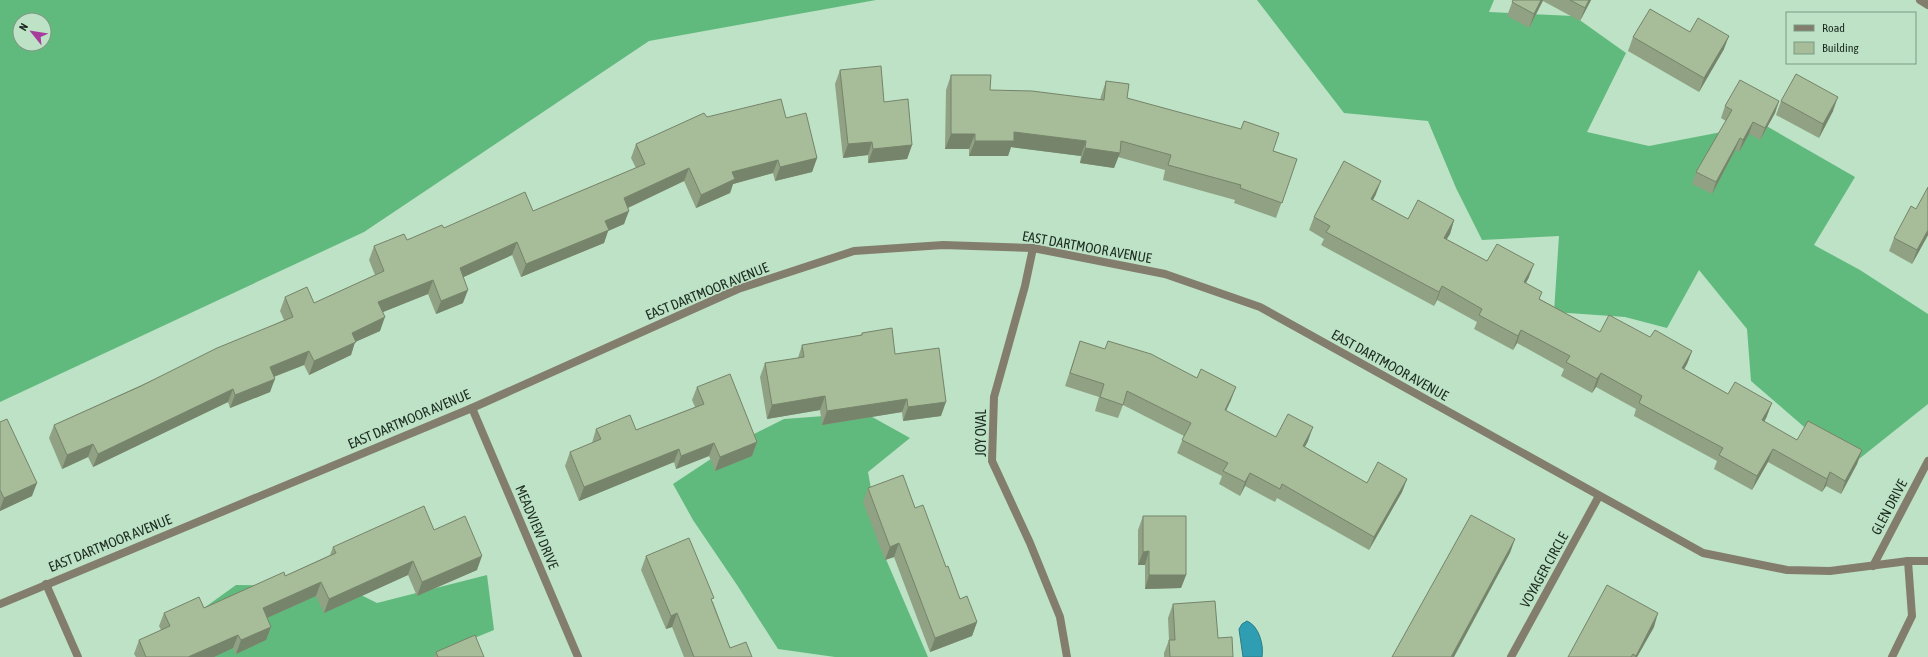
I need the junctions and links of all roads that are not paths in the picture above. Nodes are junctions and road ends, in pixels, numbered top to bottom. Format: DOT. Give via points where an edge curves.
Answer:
graph roads {
  1 [pos="1920,0"];
  2 [pos="1928,5"];
  3 [pos="1034,248"];
  4 [pos="472,408"];
  5 [pos="1928,461"];
  6 [pos="1600,496"];
  7 [pos="1908,561"];
  8 [pos="1928,561"];
  9 [pos="1873,566"];
  10 [pos="46,584"];
  11 [pos="0,604"];
  12 [pos="78,657"];
  13 [pos="578,657"];
  14 [pos="1067,657"];
  15 [pos="1511,657"];
  16 [pos="1892,657"];
  1 -- 2 [label="street"];
  3 -- 4 [label="street, EAST DARTMOOR AVENUE" via="943,245 854,251 738,289"];
  3 -- 6 [label="street, EAST DARTMOOR AVENUE" via="1165,274 1260,307"];
  3 -- 14 [label="street, JOY OVAL" via="994,397 992,461 1060,616"];
  4 -- 10 [label="street, EAST DARTMOOR AVENUE"];
  4 -- 13 [label="street, MEADVIEW DRIVE"];
  5 -- 9 [label="street, GLEN DRIVE"];
  6 -- 9 [label="street, EAST DARTMOOR AVENUE" via="1703,553 1787,570 1830,571"];
  6 -- 15 [label="street, VOYAGER CIRCLE"];
  7 -- 8 [label="street, EAST DARTMOOR AVENUE"];
  7 -- 9 [label="street, EAST DARTMOOR AVENUE"];
  7 -- 16 [label="street" via="1912,616"];
  10 -- 11 [label="street, EAST DARTMOOR AVENUE"];
  10 -- 12 [label="street"];
}
